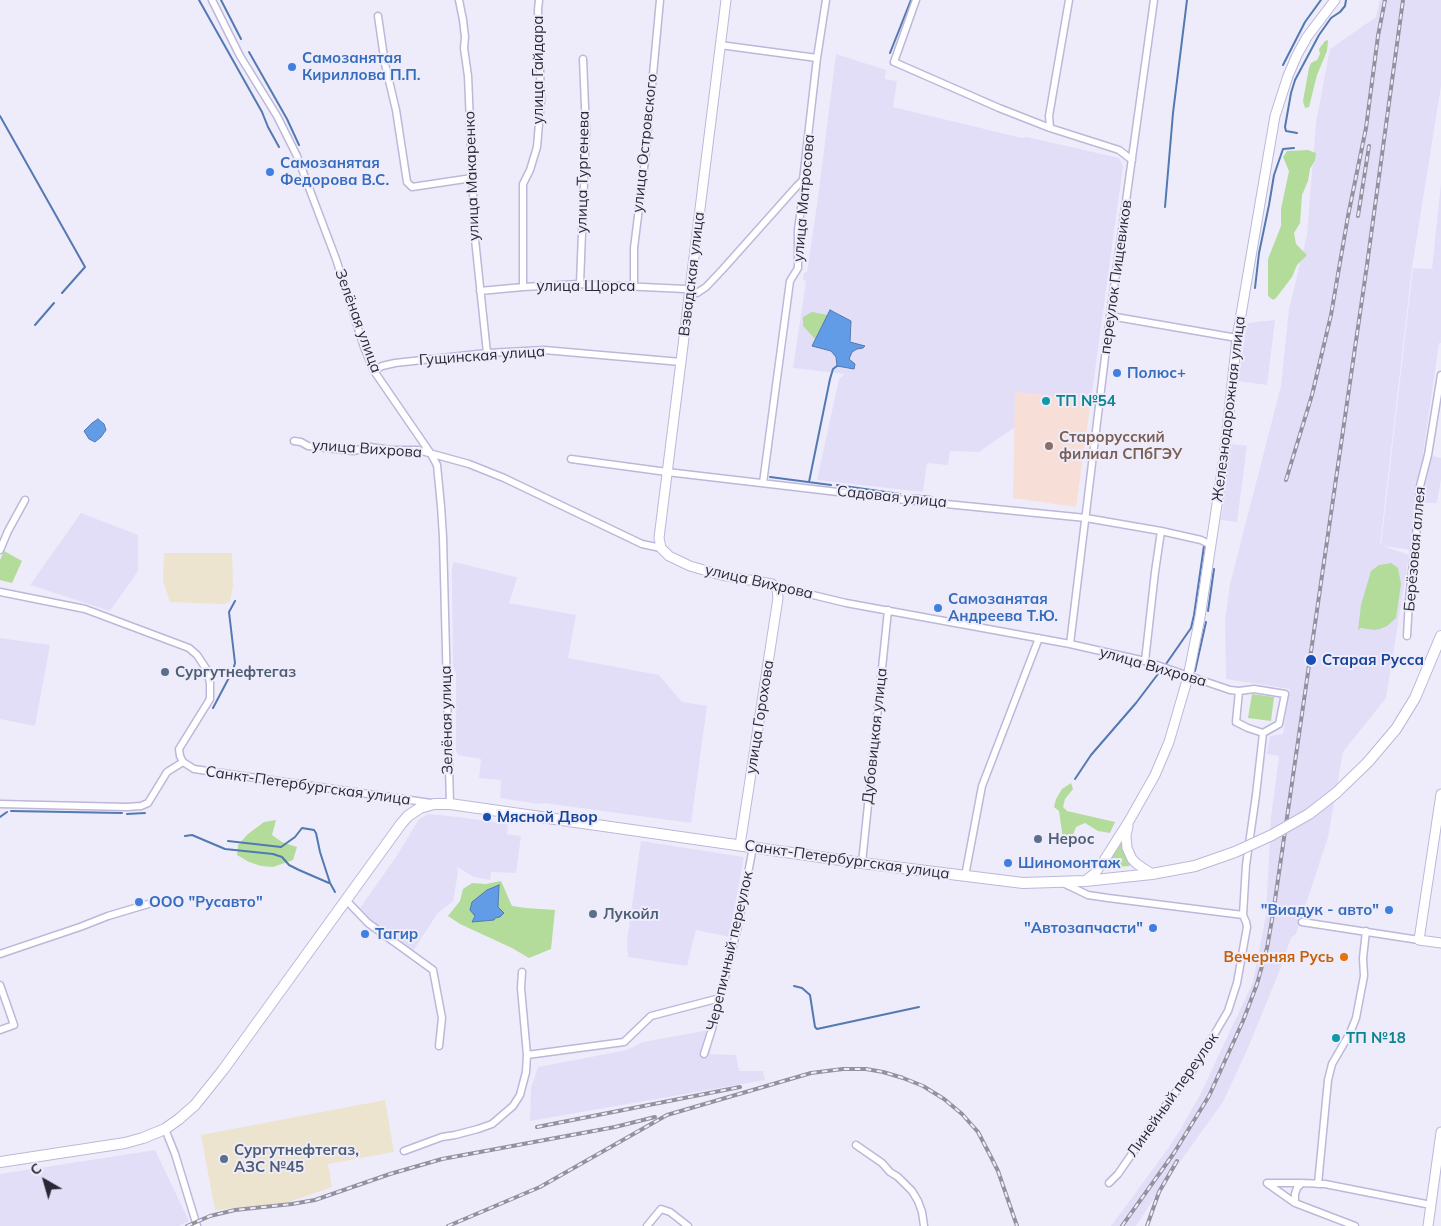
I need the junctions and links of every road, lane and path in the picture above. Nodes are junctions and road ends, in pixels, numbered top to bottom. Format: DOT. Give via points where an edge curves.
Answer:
graph roads {
  1 [pos="212,0"];
  2 [pos="459,0"];
  3 [pos="539,0"];
  4 [pos="660,0"];
  5 [pos="726,0"];
  6 [pos="826,0"];
  7 [pos="916,0"];
  8 [pos="1070,0"];
  9 [pos="1154,0"];
  10 [pos="1335,0"];
  11 [pos="378,16"];
  12 [pos="720,45"];
  13 [pos="817,58"];
  14 [pos="584,59"];
  15 [pos="1050,128"];
  16 [pos="1132,160"];
  17 [pos="472,178"];
  18 [pos="803,180"];
  19 [pos="580,284"];
  20 [pos="523,286"];
  21 [pos="634,286"];
  22 [pos="480,291"];
  23 [pos="690,291"];
  24 [pos="1110,316"];
  25 [pos="1237,338"];
  26 [pos="487,353"];
  27 [pos="681,362"];
  28 [pos="374,371"];
  29 [pos="1441,375"];
  30 [pos="294,441"];
  31 [pos="431,454"];
  32 [pos="571,459"];
  33 [pos="667,472"];
  34 [pos="764,482"];
  35 [pos="25,500"];
  36 [pos="1086,518"];
  37 [pos="1161,531"];
  38 [pos="1211,545"];
  39 [pos="661,548"];
  40 [pos="0,550"];
  41 [pos="777,589"];
  42 [pos="0,592"];
  43 [pos="888,610"];
  44 [pos="1407,636"];
  45 [pos="1441,636"];
  46 [pos="1039,638"];
  47 [pos="1070,644"];
  48 [pos="1144,661"];
  49 [pos="1188,677"];
  50 [pos="1239,691"];
  51 [pos="1263,733"];
  52 [pos="184,762"];
  53 [pos="1441,794"];
  54 [pos="0,804"];
  55 [pos="434,804"];
  56 [pos="450,804"];
  57 [pos="1129,821"];
  58 [pos="740,845"];
  59 [pos="753,847"];
  60 [pos="862,862"];
  61 [pos="1152,874"];
  62 [pos="965,876"];
  63 [pos="1085,881"];
  64 [pos="1062,882"];
  65 [pos="346,900"];
  66 [pos="155,902"];
  67 [pos="1243,915"];
  68 [pos="1302,922"];
  69 [pos="1366,931"];
  70 [pos="1419,940"];
  71 [pos="1441,943"];
  72 [pos="0,954"];
  73 [pos="522,972"];
  74 [pos="0,985"];
  75 [pos="720,998"];
  76 [pos="0,1030"];
  77 [pos="439,1046"];
  78 [pos="704,1054"];
  79 [pos="527,1055"];
  80 [pos="165,1130"];
  81 [pos="1441,1132"];
  82 [pos="856,1144"];
  83 [pos="404,1151"];
  84 [pos="0,1162"];
  85 [pos="1439,1166"];
  86 [pos="1109,1183"];
  87 [pos="1302,1183"];
  88 [pos="1318,1184"];
  89 [pos="1295,1203"];
  90 [pos="1431,1205"];
  91 [pos="197,1226"];
  92 [pos="647,1226"];
  93 [pos="688,1226"];
  94 [pos="924,1226"];
  95 [pos="1355,1226"];
  96 [pos="1428,1226"];
  1 -- 28 [label="street, Зелёная улица" via="297,156"];
  2 -- 17 [label="street, улица Макаренко" via="468,76"];
  3 -- 20 [label="street, улица Гайдара" via="541,100 537,147 523,184"];
  4 -- 21 [label="street, улица Островского" via="634,248"];
  5 -- 12 [label="street, Взвадская улица"];
  6 -- 13 [label="street, улица Матросова"];
  7 -- 15 [label="street" via="894,62"];
  8 -- 15 [label="street"];
  9 -- 16 [label="street, переулок Пищевиков"];
  10 -- 25 [label="street, Железнодорожная улица" via="1297,55 1275,116"];
  11 -- 17 [label="street" via="407,182 412,187"];
  12 -- 13 [label="street"];
  12 -- 23 [label="street, Взвадская улица"];
  13 -- 18 [label="street, улица Матросова"];
  14 -- 19 [label="street, улица Тургенева" via="586,130"];
  15 -- 16 [label="street" via="1119,150"];
  16 -- 24 [label="street, переулок Пищевиков"];
  17 -- 22 [label="street, улица Макаренко"];
  18 -- 23 [label="street" via="706,287 697,293"];
  18 -- 34 [label="street, улица Матросова" via="805,199 798,230 798,268 790,281"];
  19 -- 20 [label="street, улица Щорса"];
  19 -- 21 [label="street, улица Щорса"];
  20 -- 22 [label="street, улица Щорса"];
  21 -- 23 [label="street, улица Щорса"];
  22 -- 26 [label="street, улица Макаренко"];
  23 -- 27 [label="street, Взвадская улица"];
  24 -- 25 [label="street"];
  24 -- 36 [label="street, переулок Пищевиков"];
  25 -- 38 [label="street, Железнодорожная улица"];
  26 -- 27 [label="street, Гущинская улица" via="544,350"];
  26 -- 28 [label="street, Гущинская улица" via="395,363"];
  27 -- 33 [label="street, Взвадская улица"];
  28 -- 31 [label="street, Зелёная улица"];
  29 -- 44 [label="street, Берёзовая аллея" via="1420,486"];
  30 -- 31 [label="street, улица Вихрова" via="308,446 353,451 370,447"];
  31 -- 39 [label="street, улица Вихрова" via="504,478 642,544"];
  31 -- 56 [label="street, Зелёная улица" via="437,465 441,506"];
  32 -- 33 [label="street, Садовая улица"];
  33 -- 34 [label="street, Садовая улица"];
  33 -- 39 [label="street, Взвадская улица" via="659,538"];
  34 -- 36 [label="street, Садовая улица"];
  35 -- 40 [label="street"];
  36 -- 37 [label="street, Садовая улица"];
  36 -- 47 [label="street, переулок Пищевиков"];
  37 -- 38 [label="street, Садовая улица"];
  37 -- 48 [label="street"];
  38 -- 49 [label="street, Железнодорожная улица"];
  39 -- 41 [label="street, улица Вихрова" via="669,556 690,566 772,584"];
  41 -- 43 [label="street, улица Вихрова"];
  41 -- 58 [label="street, улица Горохова"];
  42 -- 52 [label="street" via="85,609 189,648 197,655 207,670 210,699 180,749"];
  43 -- 46 [label="street, улица Вихрова"];
  43 -- 60 [label="street, Дубовицкая улица"];
  45 -- 61 [label="main road, bridge" via="1415,698 1396,729 1336,793 1309,814 1235,852 1195,866"];
  46 -- 47 [label="street, улица Вихрова"];
  46 -- 62 [label="street" via="982,786"];
  47 -- 48 [label="street, улица Вихрова"];
  48 -- 49 [label="street, улица Вихрова"];
  49 -- 50 [label="street, улица Вихрова"];
  49 -- 57 [label="street, Железнодорожная улица" via="1169,742"];
  50 -- 51 [label="street" via="1236,722"];
  50 -- 51 [label="street, улица Вихрова" via="1254,689 1285,694 1279,724"];
  51 -- 67 [label="street, Линейный переулок"];
  52 -- 54 [label="street" via="167,772 148,803 141,806"];
  52 -- 55 [label="street, Санкт-Петербургская улица" via="194,769"];
  53 -- 70 [label="street"];
  55 -- 56 [label="main road, Санкт-Петербургская улица"];
  55 -- 65 [label="main road" via="408,816"];
  56 -- 58 [label="main road, Санкт-Петербургская улица"];
  57 -- 61 [label="street" via="1127,848 1132,859"];
  57 -- 63 [label="street, Железнодорожная улица" via="1103,862"];
  58 -- 59 [label="main road, Санкт-Петербургская улица"];
  59 -- 60 [label="main road, Санкт-Петербургская улица"];
  59 -- 75 [label="street, Черепичный переулок"];
  60 -- 62 [label="main road, Санкт-Петербургская улица"];
  61 -- 63 [label="main road"];
  62 -- 64 [label="main road, Санкт-Петербургская улица" via="1023,883"];
  63 -- 64 [label="main road"];
  64 -- 67 [label="street, Санкт-Петербургская улица" via="1088,895"];
  65 -- 77 [label="street" via="368,924 433,970 442,1018"];
  65 -- 80 [label="main road" via="196,1105"];
  66 -- 72 [label="street"];
  67 -- 86 [label="street, Линейный переулок" via="1246,927 1237,983 1228,1011 1197,1064"];
  68 -- 69 [label="street"];
  69 -- 70 [label="street"];
  69 -- 88 [label="street" via="1364,976 1356,1018 1332,1064 1328,1080"];
  70 -- 71 [label="street"];
  73 -- 79 [label="street"];
  74 -- 76 [label="street" via="14,1024"];
  75 -- 78 [label="street, Черепичный переулок"];
  75 -- 79 [label="street" via="651,1016 624,1042"];
  79 -- 83 [label="street" via="520,1095 513,1106 492,1124"];
  80 -- 84 [label="main road" via="125,1143"];
  80 -- 91 [label="street"];
  81 -- 85 [label="street"];
  82 -- 94 [label="street" via="912,1191 922,1212"];
  85 -- 90 [label="street"];
  87 -- 88 [label="street"];
  87 -- 89 [label="street" via="1297,1188"];
  87 -- 89 [label="street" via="1267,1183"];
  88 -- 90 [label="street"];
  89 -- 95 [label="street"];
  90 -- 96 [label="street"];
  92 -- 93 [label="street" via="662,1209"];
}
